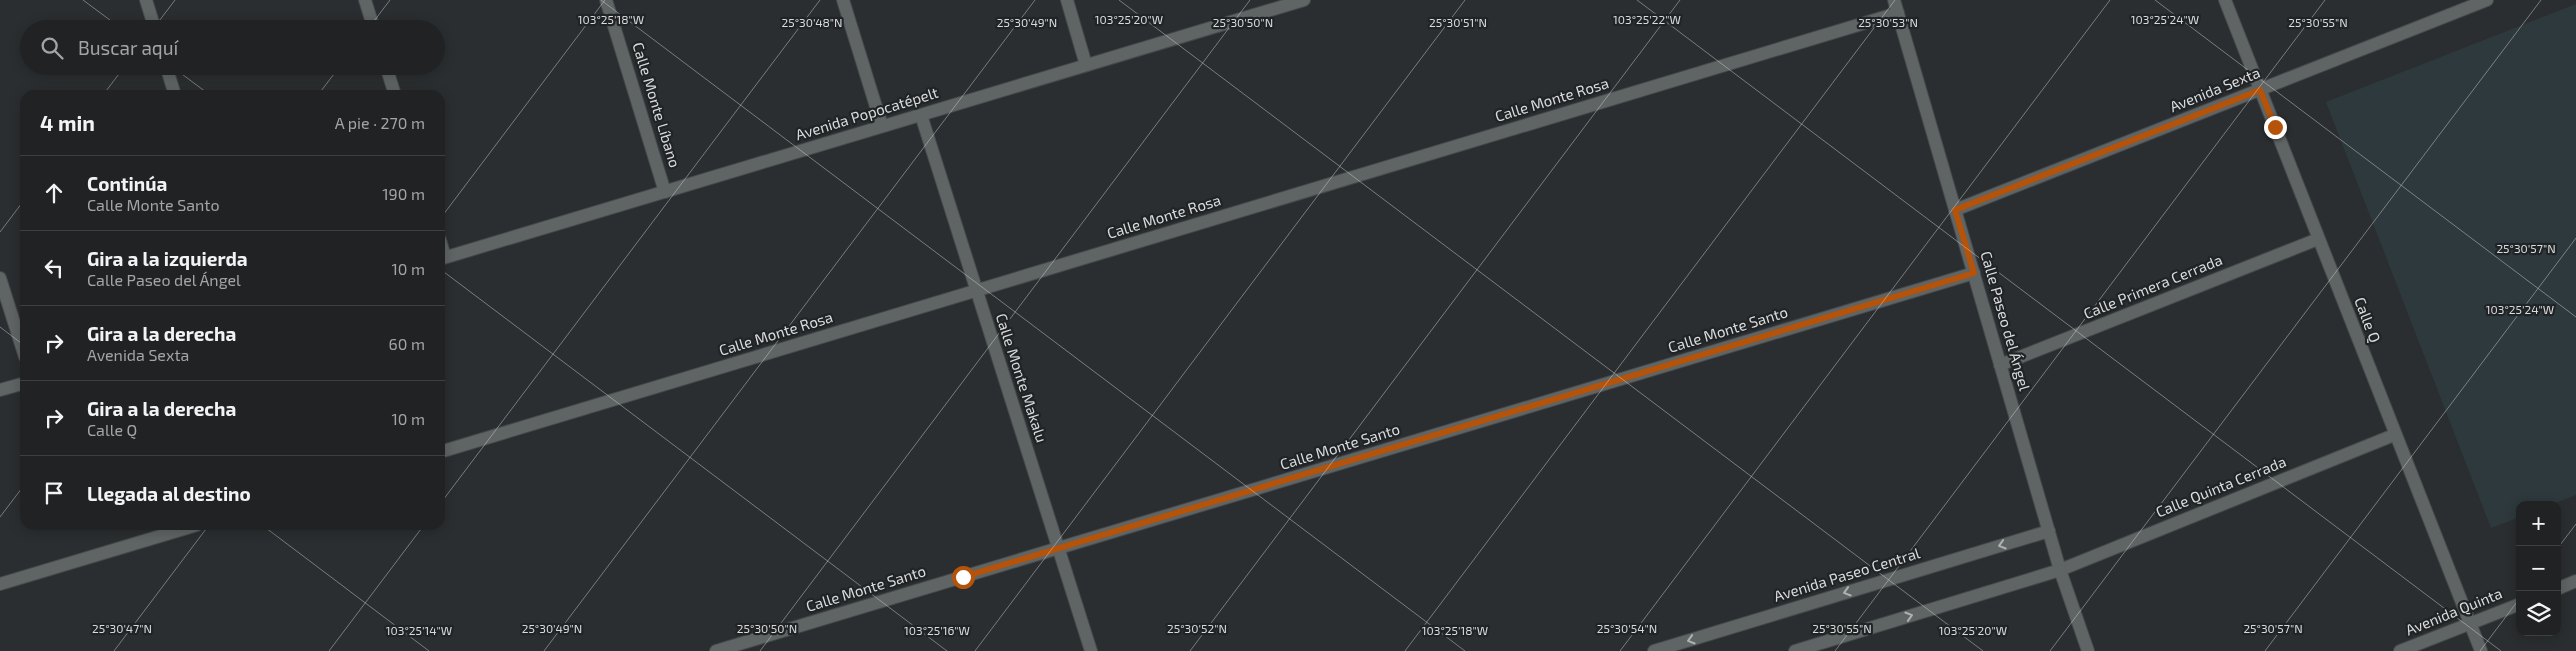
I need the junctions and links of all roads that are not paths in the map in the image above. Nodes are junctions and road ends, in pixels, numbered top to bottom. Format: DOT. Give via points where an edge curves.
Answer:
graph roads {
  1 [pos="146,0"];
  2 [pos="365,0"];
  3 [pos="606,0"];
  4 [pos="843,0"];
  5 [pos="1067,0"];
  6 [pos="1304,0"];
  7 [pos="1894,0"];
  8 [pos="2226,0"];
  9 [pos="2487,0"];
  10 [pos="1898,13"];
  11 [pos="152,20"];
  12 [pos="371,20"];
  13 [pos="1086,65"];
  14 [pos="169,75"];
  15 [pos="389,75"];
  16 [pos="173,90"];
  17 [pos="393,90"];
  18 [pos="2260,90"];
  19 [pos="921,115"];
  20 [pos="882,126"];
  21 [pos="665,192"];
  22 [pos="1955,210"];
  23 [pos="2318,239"];
  24 [pos="445,257"];
  25 [pos="1974,273"];
  26 [pos="0,278"];
  27 [pos="976,290"];
  28 [pos="20,340"];
  29 [pos="2000,365"];
  30 [pos="20,384"];
  31 [pos="0,390"];
  32 [pos="2394,435"];
  33 [pos="445,450"];
  34 [pos="180,530"];
  35 [pos="2049,530"];
  36 [pos="1058,548"];
  37 [pos="2060,570"];
  38 [pos="2576,581"];
  39 [pos="0,584"];
  40 [pos="2561,587"];
  41 [pos="2516,606"];
  42 [pos="2470,624"];
  43 [pos="716,651"];
  44 [pos="1091,651"];
  45 [pos="1654,651"];
  46 [pos="1795,651"];
  47 [pos="2088,651"];
  48 [pos="2400,651"];
  49 [pos="2481,651"];
  1 -- 11 [label="street"];
  2 -- 12 [label="street"];
  3 -- 21 [label="street, Calle Monte Líbano"];
  4 -- 20 [label="street"];
  5 -- 13 [label="street"];
  6 -- 13 [label="street, Avenida Popocatépelt"];
  7 -- 10 [label="street, Calle Paseo del Ángel"];
  8 -- 18 [label="street, Calle Q"];
  9 -- 18 [label="street, Avenida Sexta"];
  10 -- 22 [label="street, Calle Paseo del Ángel"];
  10 -- 27 [label="street, Calle Monte Rosa"];
  13 -- 19 [label="street, Avenida Popocatépelt"];
  14 -- 16 [label="street"];
  15 -- 17 [label="street"];
  18 -- 22 [label="street, Avenida Sexta"];
  18 -- 23 [label="street, Calle Q"];
  19 -- 20 [label="street, Avenida Popocatépelt"];
  19 -- 27 [label="street, Calle Monte Makalu"];
  20 -- 21 [label="street, Avenida Popocatépelt"];
  21 -- 24 [label="street, Avenida Popocatépelt"];
  22 -- 25 [label="street, Calle Paseo del Ángel"];
  23 -- 29 [label="street, Calle Primera Cerrada"];
  23 -- 32 [label="street, Calle Q"];
  25 -- 29 [label="street, Calle Paseo del Ángel"];
  25 -- 36 [label="street, Calle Monte Santo"];
  26 -- 28 [label="street"];
  27 -- 33 [label="street, Calle Monte Rosa"];
  27 -- 36 [label="street, Calle Monte Makalu"];
  29 -- 35 [label="street, Calle Paseo del Ángel"];
  30 -- 31 [label="street"];
  32 -- 37 [label="street, Calle Quinta Cerrada"];
  32 -- 42 [label="street, Calle Q"];
  34 -- 39 [label="street"];
  35 -- 37 [label="street, Calle Paseo del Ángel"];
  35 -- 45 [label="street, Avenida Paseo Central, one-way"];
  36 -- 43 [label="street, Calle Monte Santo"];
  36 -- 44 [label="street, Calle Monte Makalu"];
  46 -- 37 [label="street, one-way"];
  37 -- 47 [label="street, Calle Paseo del Ángel"];
  38 -- 40 [label="street"];
  41 -- 42 [label="street, Avenida Quinta"];
  42 -- 48 [label="street, Avenida Quinta"];
  42 -- 49 [label="street, Calle Q"];
}
